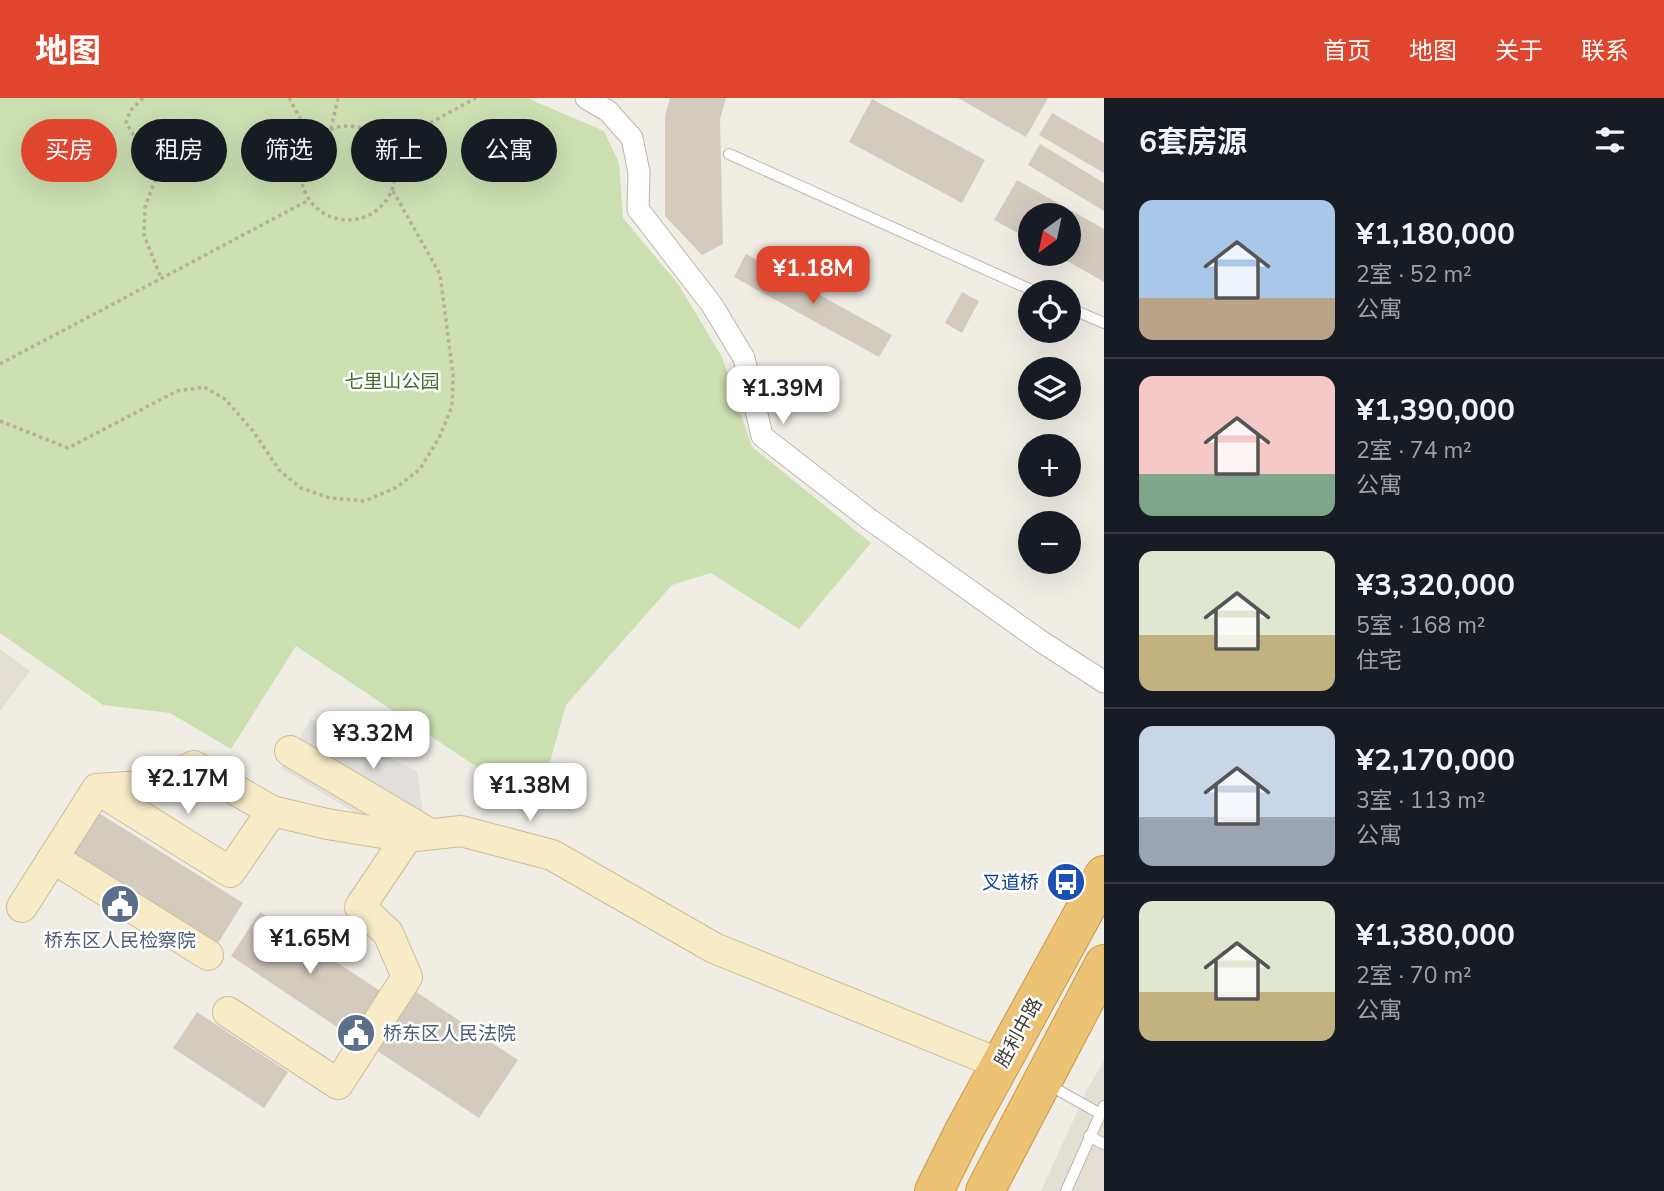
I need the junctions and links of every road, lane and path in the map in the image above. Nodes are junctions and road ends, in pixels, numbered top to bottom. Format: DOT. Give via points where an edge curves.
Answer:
graph roads {
  1 [pos="143,98"];
  2 [pos="289,98"];
  3 [pos="338,98"];
  4 [pos="476,98"];
  5 [pos="586,98"];
  6 [pos="300,119"];
  7 [pos="333,119"];
  8 [pos="437,119"];
  9 [pos="729,155"];
  10 [pos="301,182"];
  11 [pos="395,182"];
  12 [pos="393,191"];
  13 [pos="309,200"];
  14 [pos="161,278"];
  15 [pos="1018,284"];
  16 [pos="1081,313"];
  17 [pos="1104,323"];
  18 [pos="0,364"];
  19 [pos="0,421"];
  20 [pos="1104,682"];
  21 [pos="290,751"];
  22 [pos="97,789"];
  23 [pos="272,811"];
  24 [pos="419,835"];
  25 [pos="53,858"];
  26 [pos="1104,874"];
  27 [pos="22,907"];
  28 [pos="208,955"];
  29 [pos="1104,964"];
  30 [pos="228,1012"];
  31 [pos="1000,1064"];
  32 [pos="1042,1081"];
  33 [pos="1102,1110"];
  34 [pos="1089,1136"];
  35 [pos="1104,1144"];
  36 [pos="934,1191"];
  37 [pos="985,1191"];
  38 [pos="1066,1191"];
  1 -- 14 [label="path" via="126,123 140,145 163,160 145,208 144,234"];
  2 -- 6 [label="path"];
  3 -- 7 [label="path"];
  4 -- 8 [label="path"];
  5 -- 20 [label="street" via="608,111 632,138 639,172 638,209 712,305 744,358 762,436 869,519"];
  9 -- 15 [label="lane"];
  10 -- 13 [label="path"];
  11 -- 12 [label="path"];
  12 -- 13 [label="path" via="385,204 359,220 328,217"];
  12 -- 19 [label="path" via="440,274 453,375 452,406 439,438 420,469 397,487 365,501 330,498 301,488 280,471 225,399 204,387 177,391 68,448"];
  13 -- 14 [label="path"];
  14 -- 18 [label="path"];
  16 -- 17 [label="lane"];
  21 -- 24 [label="street"];
  22 -- 23 [label="street" via="159,782 194,766"];
  22 -- 23 [label="street" via="230,873"];
  22 -- 25 [label="street"];
  23 -- 24 [label="street" via="327,824"];
  24 -- 30 [label="street" via="360,907 388,933 407,977 338,1084"];
  24 -- 31 [label="street" via="461,831 552,855 714,948"];
  25 -- 27 [label="street"];
  25 -- 28 [label="street"];
  26 -- 31 [label="highway, 胜利中路"];
  29 -- 32 [label="highway"];
  31 -- 36 [label="highway, 胜利中路"];
  32 -- 33 [label="lane"];
  32 -- 37 [label="highway"];
  33 -- 34 [label="lane"];
  34 -- 35 [label="lane"];
  34 -- 38 [label="lane"];
}
